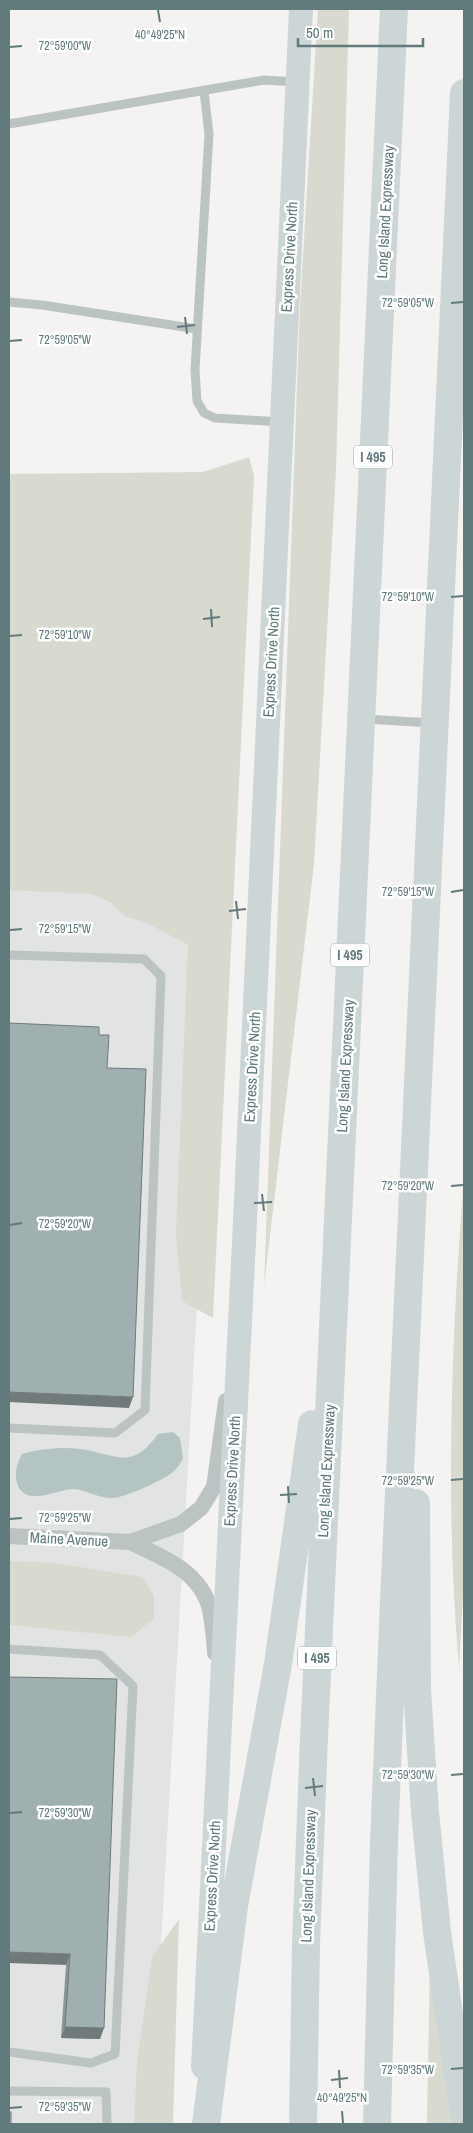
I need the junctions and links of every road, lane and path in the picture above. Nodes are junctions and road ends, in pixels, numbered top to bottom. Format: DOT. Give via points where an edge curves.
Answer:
graph roads {
  1 [pos="301,9"];
  2 [pos="378,9"];
  3 [pos="394,9"];
  4 [pos="297,82"];
  5 [pos="204,91"];
  6 [pos="464,93"];
  7 [pos="9,124"];
  8 [pos="386,196"];
  9 [pos="9,302"];
  10 [pos="197,329"];
  11 [pos="282,422"];
  12 [pos="361,718"];
  13 [pos="435,723"];
  14 [pos="9,955"];
  15 [pos="340,1192"];
  16 [pos="244,1242"];
  17 [pos="409,1300"];
  18 [pos="9,1428"];
  19 [pos="9,1536"];
  20 [pos="130,1542"];
  21 [pos="9,1649"];
  22 [pos="221,1695"];
  23 [pos="9,2052"];
  24 [pos="9,2091"];
  25 [pos="464,2116"];
  26 [pos="107,2124"];
  27 [pos="202,2124"];
  28 [pos="206,2124"];
  29 [pos="303,2124"];
  30 [pos="378,2124"];
  1 -- 4 [label="main road, Express Drive North"];
  2 -- 8 [label="highway"];
  3 -- 8 [label="highway, Long Island Expressway / I 495"];
  4 -- 5 [label="lane" via="264,80"];
  4 -- 11 [label="main road, Express Drive North"];
  5 -- 7 [label="lane"];
  5 -- 10 [label="lane" via="209,134"];
  6 -- 13 [label="highway"];
  8 -- 12 [label="highway, Long Island Expressway / I 495"];
  9 -- 10 [label="lane"];
  10 -- 11 [label="lane" via="197,401 204,413 216,418"];
  11 -- 16 [label="main road, Express Drive North"];
  12 -- 13 [label="lane"];
  12 -- 15 [label="highway, Long Island Expressway / I 495"];
  13 -- 17 [label="highway"];
  14 -- 18 [label="lane" via="144,960 161,976 145,1410 115,1433"];
  15 -- 28 [label="highway" via="306,1469 276,1673 234,1906"];
  15 -- 29 [label="highway, Long Island Expressway / I 495" via="310,1833"];
  16 -- 20 [label="street" via="214,1487 191,1518"];
  16 -- 22 [label="main road, Express Drive North"];
  17 -- 25 [label="highway" via="417,1521 420,1751 435,1913"];
  17 -- 30 [label="highway" via="384,1851"];
  19 -- 20 [label="street, Maine Avenue"];
  20 -- 22 [label="street" via="181,1567 199,1586 210,1610"];
  21 -- 23 [label="lane" via="100,1655 133,1686 115,2054 91,2063"];
  22 -- 27 [label="main road, Express Drive North" via="203,2043"];
  24 -- 26 [label="lane" via="106,2092"];
}
